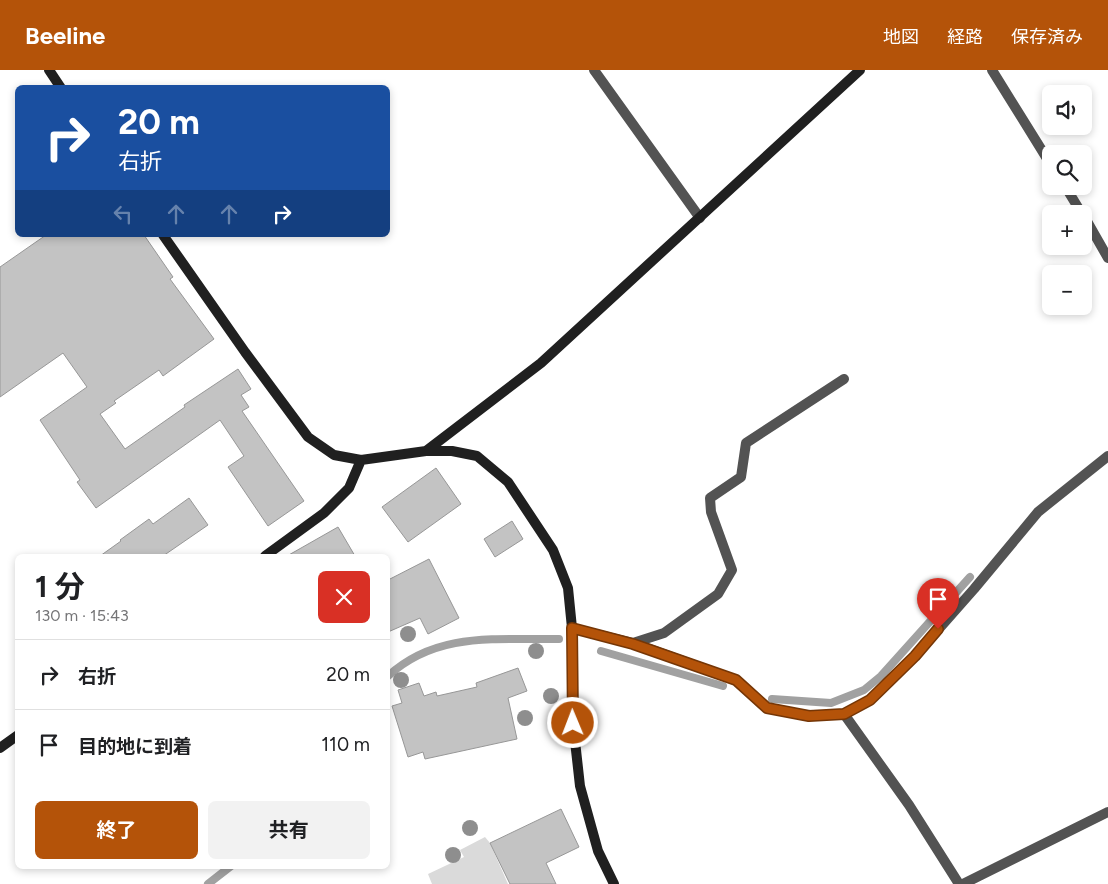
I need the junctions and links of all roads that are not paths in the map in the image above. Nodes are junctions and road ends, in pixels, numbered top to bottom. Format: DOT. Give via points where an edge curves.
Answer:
graph roads {
  1 [pos="49,70"];
  2 [pos="594,70"];
  3 [pos="860,70"];
  4 [pos="992,70"];
  5 [pos="59,85"];
  6 [pos="1042,150"];
  7 [pos="700,218"];
  8 [pos="1092,230"];
  9 [pos="163,237"];
  10 [pos="1108,258"];
  11 [pos="844,379"];
  12 [pos="426,451"];
  13 [pos="1108,456"];
  14 [pos="361,460"];
  15 [pos="268,554"];
  16 [pos="572,628"];
  17 [pos="633,644"];
  18 [pos="844,714"];
  19 [pos="15,737"];
  20 [pos="1,745"];
  21 [pos="1108,812"];
  22 [pos="614,884"];
  23 [pos="959,884"];
  24 [pos="963,884"];
  1 -- 5 [label="street"];
  2 -- 7 [label="street"];
  3 -- 7 [label="street"];
  4 -- 6 [label="street"];
  7 -- 12 [label="street" via="541,363"];
  8 -- 10 [label="street"];
  9 -- 14 [label="street" via="308,436 334,455"];
  11 -- 17 [label="street" via="746,443 741,477 710,498 711,512 732,570 718,594 664,633"];
  12 -- 14 [label="street"];
  12 -- 16 [label="street" via="452,451 477,456 508,482 553,550 568,588"];
  13 -- 18 [label="street" via="1038,512 915,656 870,700"];
  14 -- 15 [label="street" via="349,488 324,513"];
  16 -- 17 [label="street"];
  16 -- 22 [label="street" via="573,723 580,786 598,851"];
  17 -- 18 [label="street" via="736,680 767,708 809,716"];
  18 -- 23 [label="street" via="909,805"];
  19 -- 20 [label="street"];
  21 -- 24 [label="street"];
}
